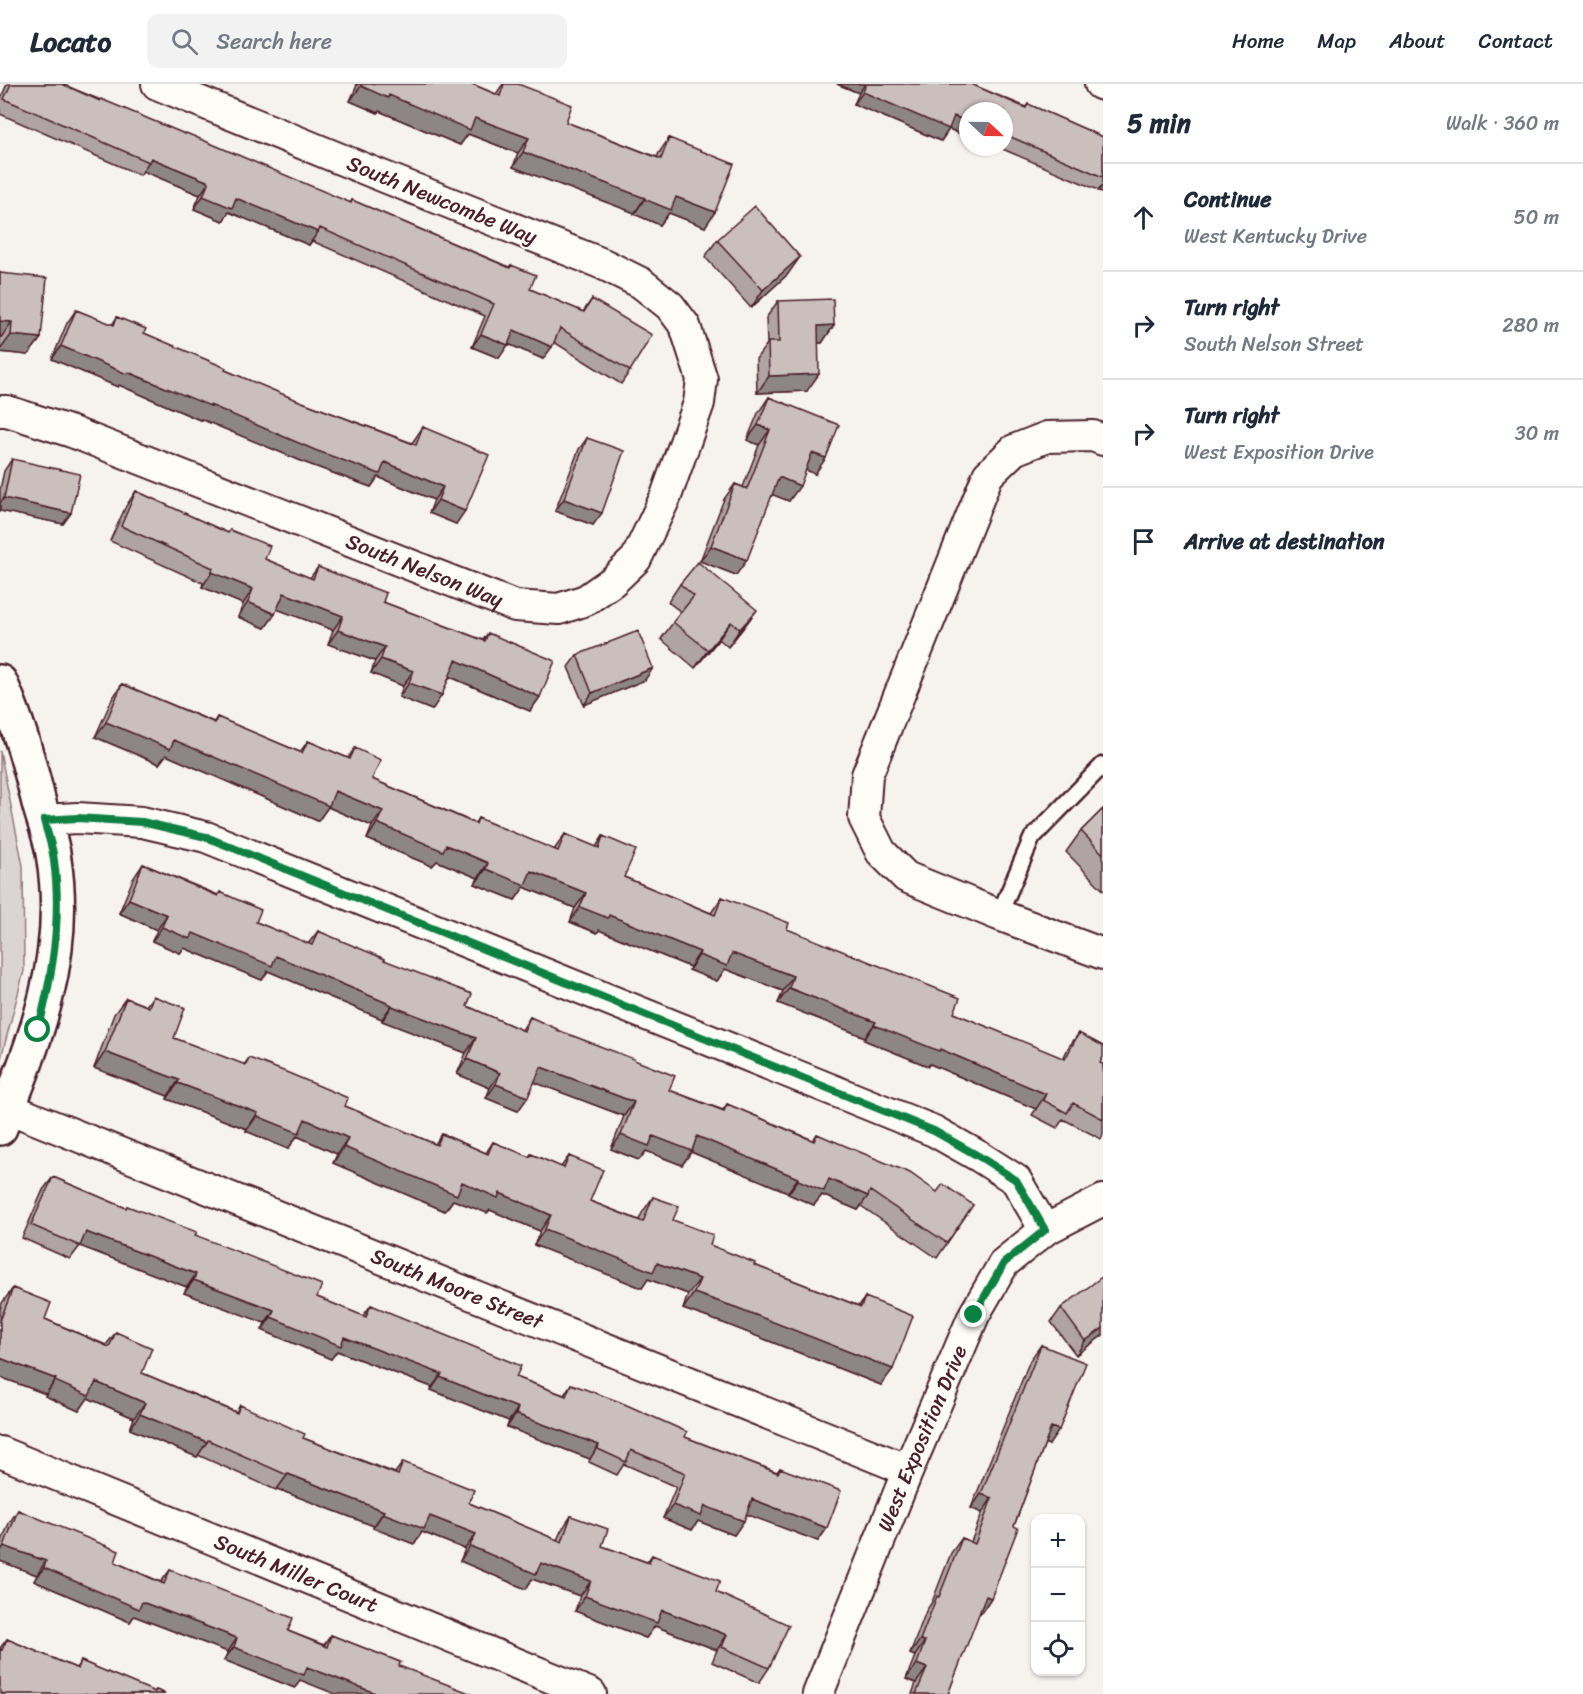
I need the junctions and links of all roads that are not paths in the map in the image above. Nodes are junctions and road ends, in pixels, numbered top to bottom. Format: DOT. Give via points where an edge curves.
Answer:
graph roads {
  1 [pos="157,84"];
  2 [pos="695,353"];
  3 [pos="0,411"];
  4 [pos="1103,440"];
  5 [pos="0,682"];
  6 [pos="1103,765"];
  7 [pos="44,820"];
  8 [pos="999,915"];
  9 [pos="1103,954"];
  10 [pos="4,1118"];
  11 [pos="1103,1200"];
  12 [pos="1045,1230"];
  13 [pos="0,1452"];
  14 [pos="908,1470"];
  15 [pos="591,1694"];
  16 [pos="818,1694"];
  1 -- 2 [label="street, South Newcombe Way" via="641,283 670,306 685,326"];
  2 -- 3 [label="street, South Nelson Way" via="702,379 699,404 666,496 636,559 586,600 559,609 515,606 72,432"];
  4 -- 8 [label="street" via="1093,436 1047,437 1014,450 988,475 867,775 864,818 881,852 906,877"];
  5 -- 7 [label="street" via="20,731"];
  6 -- 8 [label="lane" via="1032,838"];
  7 -- 10 [label="street" via="54,859 56,888 53,966 38,1030"];
  7 -- 12 [label="street" via="142,822 206,837 934,1131 1016,1180"];
  8 -- 9 [label="street"];
  10 -- 14 [label="street, South Moore Street"];
  11 -- 12 [label="street, West Exposition Drive"];
  12 -- 14 [label="street, West Exposition Drive" via="1004,1263 979,1306"];
  13 -- 15 [label="street, South Miller Court"];
  14 -- 16 [label="street, West Exposition Drive"];
}
